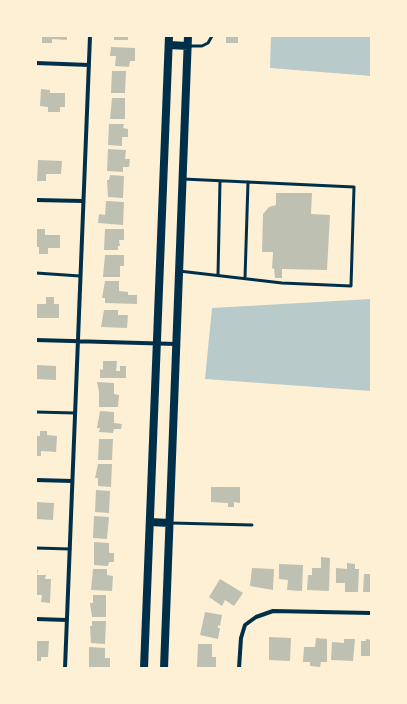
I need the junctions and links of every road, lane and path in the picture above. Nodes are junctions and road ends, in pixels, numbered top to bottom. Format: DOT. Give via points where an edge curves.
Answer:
graph roads {
  1 [pos="90,36"];
  2 [pos="169,36"];
  3 [pos="188,36"];
  4 [pos="212,36"];
  5 [pos="169,45"];
  6 [pos="188,46"];
  7 [pos="36,63"];
  8 [pos="89,65"];
  9 [pos="183,179"];
  10 [pos="220,181"];
  11 [pos="248,182"];
  12 [pos="36,200"];
  13 [pos="83,201"];
  14 [pos="179,271"];
  15 [pos="36,273"];
  16 [pos="218,275"];
  17 [pos="80,276"];
  18 [pos="245,278"];
  19 [pos="36,340"];
  20 [pos="78,341"];
  21 [pos="157,344"];
  22 [pos="176,344"];
  23 [pos="36,412"];
  24 [pos="75,413"];
  25 [pos="36,480"];
  26 [pos="72,481"];
  27 [pos="150,522"];
  28 [pos="169,523"];
  29 [pos="252,525"];
  30 [pos="36,548"];
  31 [pos="70,549"];
  32 [pos="371,613"];
  33 [pos="36,619"];
  34 [pos="67,620"];
  35 [pos="65,668"];
  36 [pos="144,668"];
  37 [pos="164,668"];
  38 [pos="239,668"];
  1 -- 8 [label="street"];
  2 -- 5 [label="main road"];
  3 -- 6 [label="main road"];
  4 -- 6 [label="lane" via="208,43 202,46"];
  5 -- 6 [label="main road"];
  5 -- 21 [label="main road"];
  6 -- 9 [label="main road"];
  7 -- 8 [label="street"];
  8 -- 13 [label="street"];
  9 -- 10 [label="lane"];
  9 -- 14 [label="main road"];
  10 -- 11 [label="lane"];
  10 -- 16 [label="lane"];
  11 -- 18 [label="lane"];
  11 -- 18 [label="lane" via="354,187 351,286 282,283"];
  12 -- 13 [label="street"];
  13 -- 17 [label="street"];
  14 -- 16 [label="lane"];
  14 -- 22 [label="main road"];
  15 -- 17 [label="lane"];
  16 -- 18 [label="lane"];
  17 -- 20 [label="street"];
  19 -- 20 [label="street"];
  20 -- 21 [label="street"];
  20 -- 24 [label="street"];
  21 -- 22 [label="street"];
  21 -- 27 [label="main road"];
  22 -- 28 [label="main road"];
  23 -- 24 [label="lane"];
  24 -- 26 [label="street"];
  25 -- 26 [label="street"];
  26 -- 31 [label="street"];
  27 -- 28 [label="main road"];
  27 -- 36 [label="main road"];
  28 -- 29 [label="lane"];
  28 -- 37 [label="main road"];
  30 -- 31 [label="lane"];
  31 -- 34 [label="street"];
  32 -- 38 [label="street" via="273,611 256,617 245,625 243,631"];
  33 -- 34 [label="street"];
  34 -- 35 [label="street"];
}
